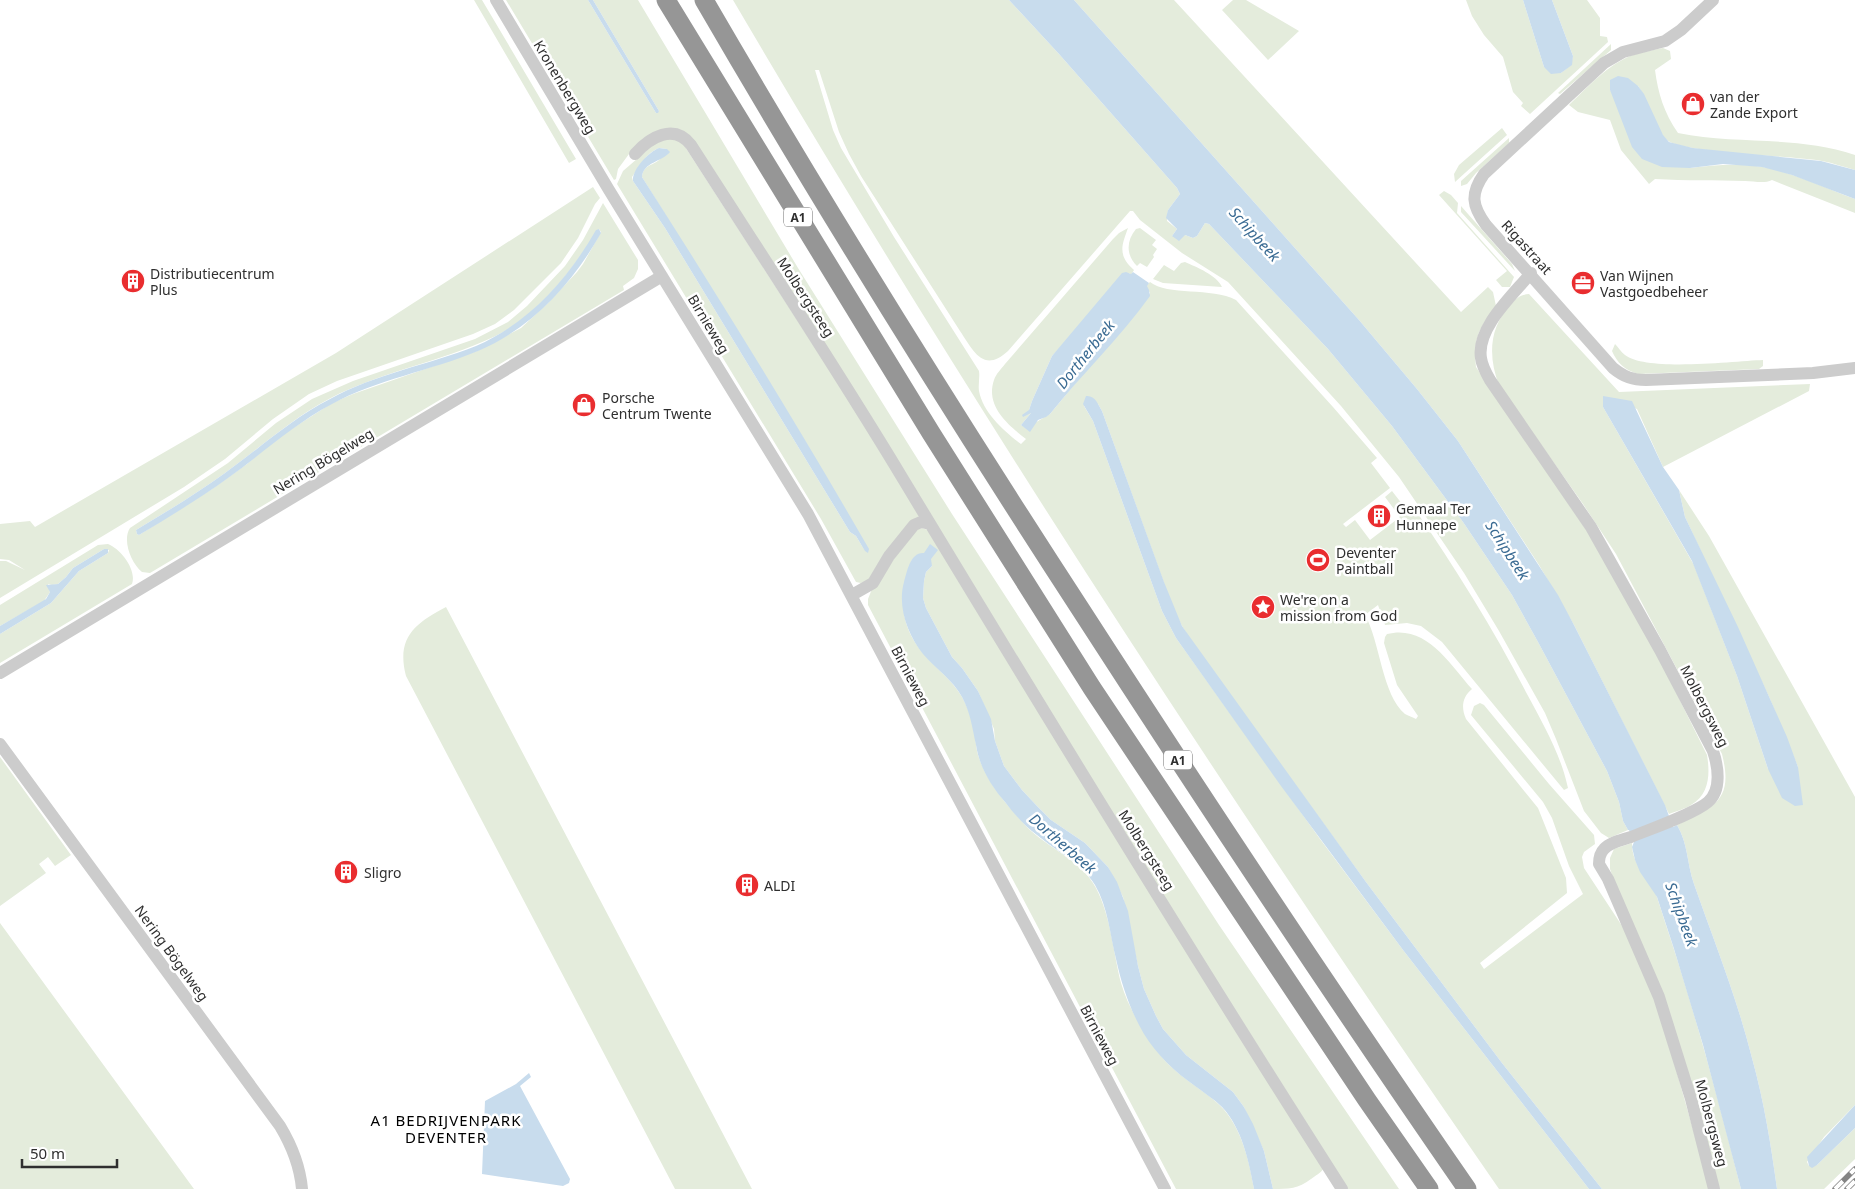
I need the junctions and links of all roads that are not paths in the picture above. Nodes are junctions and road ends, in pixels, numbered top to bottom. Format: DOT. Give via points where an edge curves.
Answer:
graph roads {
  1 [pos="496,0"];
  2 [pos="666,0"];
  3 [pos="704,0"];
  4 [pos="1713,0"];
  5 [pos="635,154"];
  6 [pos="609,190"];
  7 [pos="1531,273"];
  8 [pos="662,276"];
  9 [pos="1855,368"];
  10 [pos="930,524"];
  11 [pos="852,595"];
  12 [pos="0,673"];
  13 [pos="0,744"];
  14 [pos="302,1189"];
  15 [pos="1165,1189"];
  16 [pos="1342,1189"];
  17 [pos="1429,1189"];
  18 [pos="1468,1189"];
  19 [pos="1714,1189"];
  1 -- 6 [label="street, Kronenbergweg"];
  2 -- 17 [label="highway, A1" via="931,433 1092,688"];
  3 -- 18 [label="highway, A1" via="1006,495 1252,873"];
  4 -- 7 [label="street, Rigastraat" via="1665,42 1623,52 1604,63 1484,174 1476,186 1475,202 1482,218"];
  5 -- 10 [label="street, Molbergsteeg" via="656,136 672,133 686,138"];
  6 -- 8 [label="street, Birnieweg"];
  7 -- 9 [label="street, Rigastraat" via="1613,368 1630,378 1769,375"];
  7 -- 19 [label="street, Molbergsweg" via="1489,325 1483,338 1481,361 1490,380 1591,527 1660,650 1717,763 1718,774 1708,802 1604,848 1599,864 1659,997"];
  8 -- 11 [label="street, Birnieweg" via="808,514"];
  8 -- 12 [label="street, Nering Bögelweg"];
  10 -- 11 [label="street" via="921,522 914,525 889,556 873,583"];
  10 -- 16 [label="street, Molbergsteeg"];
  11 -- 15 [label="street, Birnieweg"];
  13 -- 14 [label="street, Nering Bögelweg" via="280,1126 293,1150"];
}
